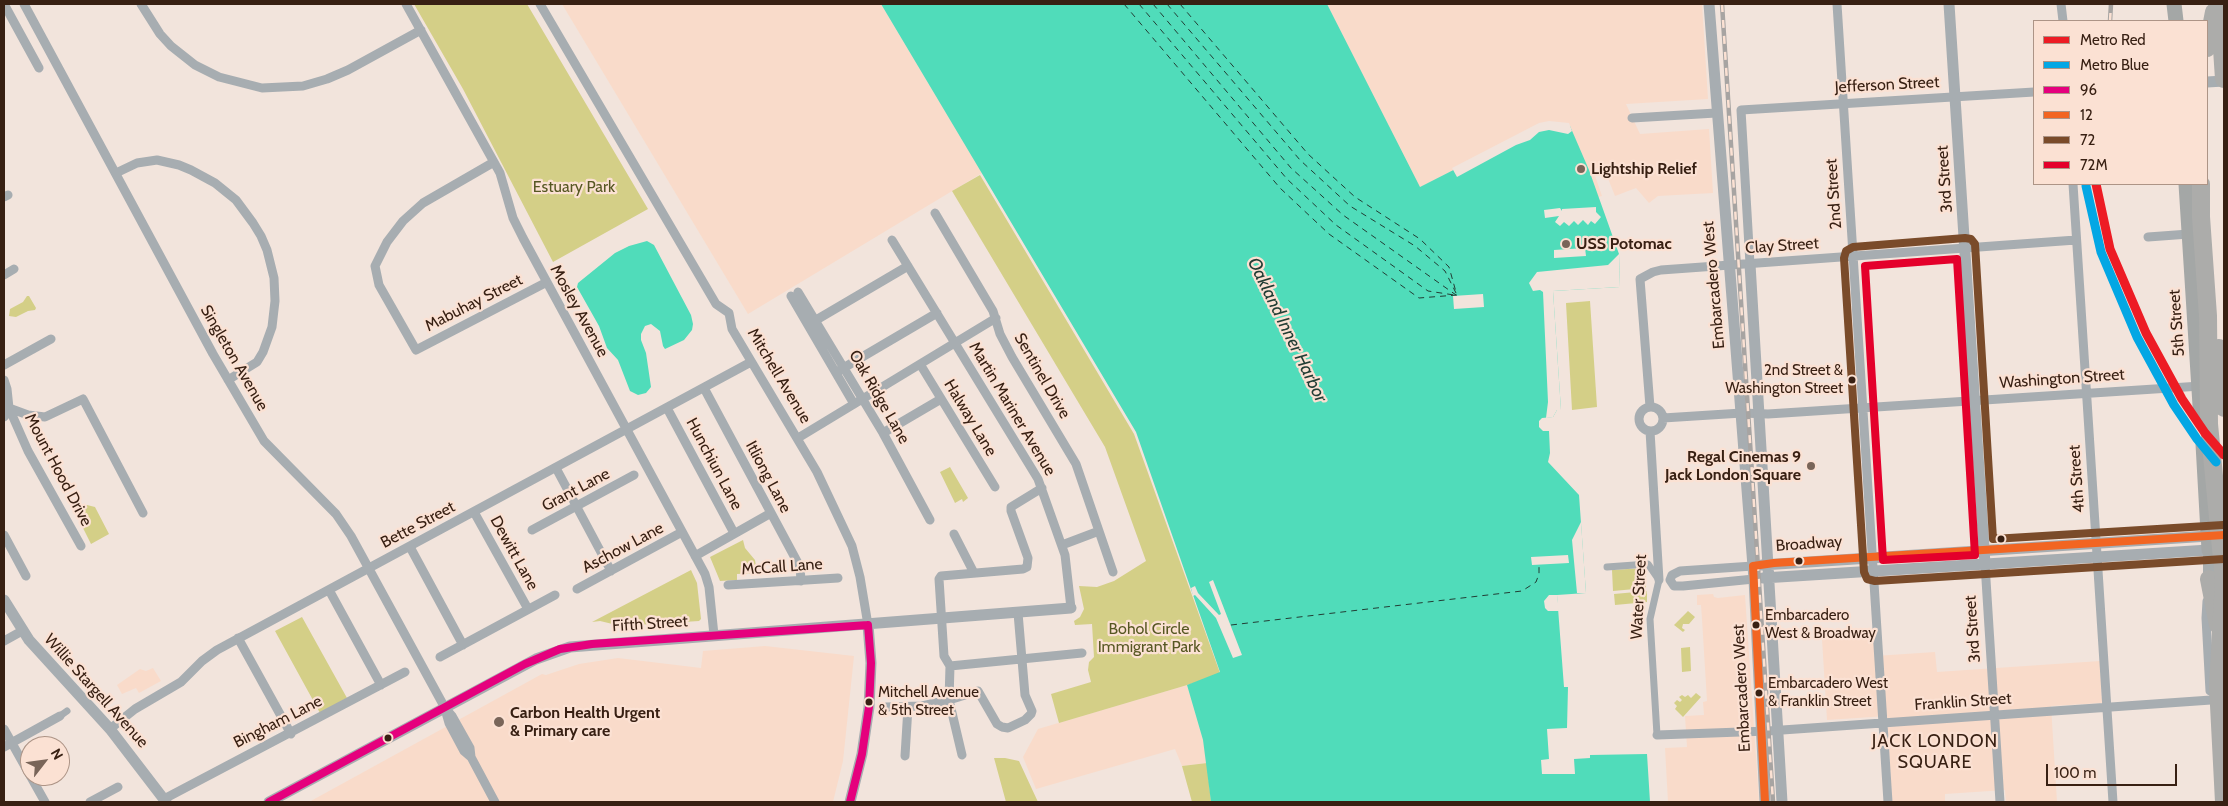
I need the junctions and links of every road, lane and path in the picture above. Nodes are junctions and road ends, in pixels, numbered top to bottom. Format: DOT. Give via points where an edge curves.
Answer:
graph roads {
  1 [pos="4,4"];
  2 [pos="24,4"];
  3 [pos="141,4"];
  4 [pos="406,4"];
  5 [pos="540,4"];
  6 [pos="1709,4"];
  7 [pos="1837,4"];
  8 [pos="1949,4"];
  9 [pos="2061,4"];
  10 [pos="2174,4"];
  11 [pos="2218,4"];
  12 [pos="2062,20"];
  13 [pos="2176,20"];
  14 [pos="421,30"];
  15 [pos="2208,44"];
  16 [pos="39,68"];
  17 [pos="2224,80"];
  18 [pos="2208,82"];
  19 [pos="2033,92"];
  20 [pos="1956,97"];
  21 [pos="1843,103"];
  22 [pos="1741,110"];
  23 [pos="1716,113"];
  24 [pos="1632,118"];
  25 [pos="494,162"];
  26 [pos="116,174"];
  27 [pos="2073,185"];
  28 [pos="2186,185"];
  29 [pos="2201,185"];
  30 [pos="2201,185"];
  31 [pos="935,213"];
  32 [pos="2189,234"];
  33 [pos="2148,237"];
  34 [pos="892,240"];
  35 [pos="2076,240"];
  36 [pos="1966,248"];
  37 [pos="1854,257"];
  38 [pos="1750,264"];
  39 [pos="1728,265"];
  40 [pos="908,266"];
  41 [pos="14,269"];
  42 [pos="4,274"];
  43 [pos="547,282"];
  44 [pos="795,294"];
  45 [pos="937,313"];
  46 [pos="996,318"];
  47 [pos="812,323"];
  48 [pos="51,339"];
  49 [pos="955,343"];
  50 [pos="751,362"];
  51 [pos="920,364"];
  52 [pos="4,365"];
  53 [pos="840,370"];
  54 [pos="4,380"];
  55 [pos="228,380"];
  56 [pos="2224,385"];
  57 [pos="2199,386"];
  58 [pos="704,388"];
  59 [pos="2086,392"];
  60 [pos="941,398"];
  61 [pos="1974,400"];
  62 [pos="858,402"];
  63 [pos="1650,407"];
  64 [pos="1863,407"];
  65 [pos="9,408"];
  66 [pos="667,408"];
  67 [pos="2224,408"];
  68 [pos="1742,413"];
  69 [pos="1758,414"];
  70 [pos="4,417"];
  71 [pos="1663,418"];
  72 [pos="627,429"];
  73 [pos="1650,431"];
  74 [pos="882,433"];
  75 [pos="798,438"];
  76 [pos="556,468"];
  77 [pos="634,475"];
  78 [pos="995,487"];
  79 [pos="1042,488"];
  80 [pos="576,507"];
  81 [pos="474,512"];
  82 [pos="143,513"];
  83 [pos="771,513"];
  84 [pos="930,520"];
  85 [pos="532,530"];
  86 [pos="1099,531"];
  87 [pos="682,532"];
  88 [pos="734,533"];
  89 [pos="954,534"];
  90 [pos="4,535"];
  91 [pos="2224,535"];
  92 [pos="2096,543"];
  93 [pos="1062,545"];
  94 [pos="2214,545"];
  95 [pos="81,546"];
  96 [pos="410,547"];
  97 [pos="1984,550"];
  98 [pos="695,556"];
  99 [pos="1873,557"];
  100 [pos="2097,557"];
  101 [pos="1768,564"];
  102 [pos="1984,564"];
  103 [pos="1753,566"];
  104 [pos="1607,567"];
  105 [pos="369,568"];
  106 [pos="2224,569"];
  107 [pos="1874,571"];
  108 [pos="611,572"];
  109 [pos="1113,572"];
  110 [pos="974,573"];
  111 [pos="26,576"];
  112 [pos="838,578"];
  113 [pos="1769,578"];
  114 [pos="1754,579"];
  115 [pos="2209,579"];
  116 [pos="1659,580"];
  117 [pos="1670,580"];
  118 [pos="801,581"];
  119 [pos="728,585"];
  120 [pos="577,589"];
  121 [pos="329,590"];
  122 [pos="554,594"];
  123 [pos="4,600"];
  124 [pos="1071,608"];
  125 [pos="528,609"];
  126 [pos="1018,612"];
  127 [pos="941,619"];
  128 [pos="868,625"];
  129 [pos="22,631"];
  130 [pos="714,636"];
  131 [pos="238,638"];
  132 [pos="4,641"];
  133 [pos="463,645"];
  134 [pos="1082,653"];
  135 [pos="2224,655"];
  136 [pos="440,657"];
  137 [pos="1021,658"];
  138 [pos="950,666"];
  139 [pos="405,672"];
  140 [pos="381,685"];
  141 [pos="949,700"];
  142 [pos="2211,700"];
  143 [pos="886,707"];
  144 [pos="908,707"];
  145 [pos="2107,707"];
  146 [pos="444,708"];
  147 [pos="63,714"];
  148 [pos="1995,715"];
  149 [pos="1883,722"];
  150 [pos="4,729"];
  151 [pos="110,729"];
  152 [pos="1778,730"];
  153 [pos="1760,732"];
  154 [pos="290,734"];
  155 [pos="1657,735"];
  156 [pos="8,744"];
  157 [pos="2224,751"];
  158 [pos="962,755"];
  159 [pos="905,756"];
  160 [pos="121,785"];
  161 [pos="2224,791"];
  162 [pos="165,800"];
  163 [pos="45,802"];
  164 [pos="90,802"];
  165 [pos="269,802"];
  166 [pos="495,802"];
  167 [pos="850,802"];
  168 [pos="1765,802"];
  169 [pos="1782,802"];
  170 [pos="1888,802"];
  171 [pos="2000,802"];
  172 [pos="2113,802"];
  173 [pos="2224,802"];
  1 -- 16 [label="street"];
  2 -- 26 [label="street, Singleton Avenue"];
  3 -- 14 [label="street" via="160,34 195,64 220,77 262,88 303,86 327,79"];
  4 -- 14 [label="street, Mosley Avenue"];
  5 -- 50 [label="street, Mitchell Avenue" via="716,304 728,313 732,329"];
  6 -- 23 [label="street, Embarcadero West"];
  7 -- 21 [label="street, 2nd Street"];
  8 -- 20 [label="street, 3rd Street"];
  9 -- 12 [label="street"];
  10 -- 13 [label="main road"];
  11 -- 15 [label="highway"];
  11 -- 17 [label="highway"];
  14 -- 25 [label="street, Mosley Avenue"];
  17 -- 18 [label="street"];
  19 -- 20 [label="street, Jefferson Street"];
  20 -- 21 [label="street, Jefferson Street"];
  20 -- 36 [label="street, 3rd Street"];
  21 -- 22 [label="street, Jefferson Street"];
  21 -- 37 [label="street, 2nd Street"];
  22 -- 38 [label="street, Embarcadero West"];
  23 -- 24 [label="street"];
  23 -- 39 [label="street, Embarcadero West"];
  25 -- 43 [label="street, Mosley Avenue" via="513,218"];
  25 -- 43 [label="street, Mabuhay Street" via="412,211 394,232 376,266 379,285 416,350"];
  26 -- 55 [label="street, Singleton Avenue"];
  26 -- 55 [label="street" via="137,163 157,160 178,164 215,183 236,200 261,236 274,278 272,327 257,362"];
  27 -- 35 [label="street, 4th Street"];
  28 -- 32 [label="main road, 5th Street"];
  29 -- 67 [label="highway, bridge"];
  30 -- 173 [label="highway, bridge" via="2210,424 2224,580 2218,686"];
  31 -- 46 [label="street, Sentinel Drive"];
  32 -- 33 [label="street"];
  32 -- 57 [label="main road, 5th Street"];
  34 -- 40 [label="street, Martin Mariner Avenue"];
  35 -- 36 [label="street, Clay Street"];
  35 -- 59 [label="street, 4th Street"];
  36 -- 37 [label="street, Clay Street"];
  36 -- 61 [label="street, 3rd Street"];
  37 -- 38 [label="street, Clay Street"];
  37 -- 64 [label="street, 2nd Street"];
  38 -- 39 [label="street, Clay Street"];
  38 -- 69 [label="street, Embarcadero West"];
  39 -- 63 [label="street, Clay Street" via="1661,270 1640,279"];
  39 -- 68 [label="street, Embarcadero West"];
  40 -- 45 [label="street, Martin Mariner Avenue"];
  40 -- 47 [label="street"];
  41 -- 42 [label="street"];
  43 -- 72 [label="street, Mosley Avenue"];
  44 -- 47 [label="street, Oak Ridge Lane"];
  45 -- 49 [label="street, Martin Mariner Avenue"];
  45 -- 53 [label="street"];
  46 -- 49 [label="street"];
  46 -- 86 [label="street, Sentinel Drive" via="1003,341 1076,464"];
  47 -- 53 [label="street, Oak Ridge Lane"];
  48 -- 52 [label="street"];
  49 -- 51 [label="street"];
  49 -- 79 [label="street, Martin Mariner Avenue"];
  50 -- 58 [label="street, Bette Street"];
  50 -- 75 [label="street, Mitchell Avenue"];
  51 -- 60 [label="street, Halway Lane"];
  51 -- 62 [label="street"];
  53 -- 62 [label="street, Oak Ridge Lane"];
  54 -- 65 [label="street, Mount Hood Drive"];
  55 -- 105 [label="street, Singleton Avenue" via="264,441 336,514"];
  56 -- 57 [label="street, Washington Street"];
  57 -- 59 [label="street, Washington Street"];
  57 -- 94 [label="main road, 5th Street"];
  58 -- 66 [label="street, Bette Street"];
  58 -- 83 [label="street, Itliong Lane"];
  59 -- 61 [label="street, Washington Street"];
  59 -- 92 [label="street, 4th Street"];
  60 -- 74 [label="street"];
  60 -- 78 [label="street, Halway Lane"];
  61 -- 64 [label="street, Washington Street"];
  61 -- 97 [label="street, 3rd Street"];
  62 -- 74 [label="street, Oak Ridge Lane"];
  62 -- 75 [label="street"];
  63 -- 71 [label="street" via="1660,411"];
  63 -- 73 [label="street" via="1644,409 1639,418 1640,426"];
  64 -- 69 [label="street, Washington Street"];
  64 -- 99 [label="street, 2nd Street"];
  65 -- 70 [label="street"];
  65 -- 82 [label="street" via="28,416 45,418 83,399"];
  65 -- 95 [label="street, Mount Hood Drive" via="28,451"];
  66 -- 72 [label="street, Bette Street"];
  66 -- 88 [label="street, Hunchiun Lane"];
  68 -- 69 [label="street, Washington Street"];
  68 -- 71 [label="street, Washington Street"];
  68 -- 103 [label="street, Embarcadero West"];
  69 -- 101 [label="street, Embarcadero West"];
  71 -- 73 [label="street" via="1659,428"];
  72 -- 76 [label="street, Bette Street"];
  72 -- 87 [label="street, Mosley Avenue"];
  73 -- 116 [label="street, Water Street"];
  74 -- 84 [label="street, Oak Ridge Lane"];
  75 -- 128 [label="street, Mitchell Avenue" via="846,531 860,577"];
  76 -- 80 [label="street"];
  76 -- 81 [label="street, Bette Street"];
  77 -- 80 [label="street, Grant Lane"];
  79 -- 93 [label="street, Martin Mariner Avenue"];
  79 -- 110 [label="street" via="1011,507 1028,558 1027,567"];
  80 -- 85 [label="street, Grant Lane"];
  80 -- 108 [label="street"];
  81 -- 96 [label="street, Bette Street"];
  81 -- 125 [label="street, Dewitt Lane"];
  83 -- 88 [label="street"];
  83 -- 118 [label="street, Itliong Lane" via="800,567"];
  86 -- 93 [label="street"];
  86 -- 109 [label="street, Sentinel Drive"];
  87 -- 98 [label="street, Mosley Avenue"];
  87 -- 108 [label="street, Aschow Lane"];
  88 -- 98 [label="street"];
  89 -- 110 [label="street"];
  90 -- 111 [label="street"];
  91 -- 94 [label="main road, Broadway"];
  92 -- 94 [label="street, Broadway"];
  92 -- 97 [label="street, Broadway"];
  92 -- 100 [label="street, 4th Street"];
  93 -- 124 [label="street, Martin Mariner Avenue" via="1068,566"];
  94 -- 100 [label="street, Broadway"];
  94 -- 106 [label="main road"];
  94 -- 115 [label="main road, 5th Street"];
  96 -- 105 [label="street, Bette Street"];
  96 -- 133 [label="street"];
  97 -- 99 [label="street, Broadway"];
  97 -- 102 [label="street, 3rd Street"];
  98 -- 130 [label="street, Mosley Avenue" via="709,587"];
  99 -- 101 [label="street, Broadway"];
  99 -- 107 [label="street, 2nd Street"];
  100 -- 102 [label="street, Broadway"];
  100 -- 145 [label="street, 4th Street"];
  101 -- 103 [label="street, Broadway"];
  101 -- 113 [label="street, Embarcadero West"];
  102 -- 107 [label="street, Broadway"];
  102 -- 148 [label="street, 3rd Street"];
  103 -- 114 [label="street, Embarcadero West"];
  103 -- 117 [label="street, Broadway" via="1680,571"];
  104 -- 116 [label="street" via="1648,564"];
  105 -- 121 [label="street, Bette Street"];
  105 -- 146 [label="street, Singleton Avenue"];
  107 -- 113 [label="street, Broadway"];
  107 -- 149 [label="street, 2nd Street"];
  108 -- 120 [label="street, Aschow Lane"];
  110 -- 127 [label="street" via="941,576"];
  112 -- 118 [label="street, McCall Lane"];
  113 -- 114 [label="street, Broadway"];
  113 -- 152 [label="street, Embarcadero West"];
  114 -- 117 [label="street, Broadway" via="1683,586 1674,586"];
  114 -- 153 [label="street, Embarcadero West"];
  115 -- 135 [label="highway"];
  115 -- 142 [label="street, 5th Street" via="2206,618"];
  116 -- 117 [label="street, Broadway"];
  116 -- 155 [label="street, Water Street" via="1650,619"];
  118 -- 119 [label="street, McCall Lane"];
  121 -- 131 [label="street, Bette Street"];
  121 -- 140 [label="street"];
  122 -- 125 [label="street"];
  123 -- 129 [label="street, Willie Stargell Avenue"];
  124 -- 126 [label="street, Fifth Street"];
  125 -- 133 [label="street"];
  126 -- 127 [label="street, Fifth Street"];
  126 -- 137 [label="street"];
  127 -- 128 [label="street, Fifth Street"];
  127 -- 138 [label="street" via="944,656"];
  128 -- 130 [label="street, Fifth Street"];
  128 -- 167 [label="street, Mitchell Avenue" via="871,664 869,707"];
  129 -- 132 [label="street"];
  129 -- 151 [label="street, Willie Stargell Avenue"];
  130 -- 146 [label="street, Fifth Street" via="560,649"];
  131 -- 151 [label="street, Bette Street" via="202,661 182,682 135,709"];
  131 -- 154 [label="street"];
  133 -- 136 [label="street"];
  134 -- 137 [label="street"];
  137 -- 138 [label="street"];
  137 -- 141 [label="street" via="1025,695 1032,709 1032,714 1025,720 1008,728 1002,727 978,692"];
  138 -- 141 [label="street"];
  139 -- 140 [label="street, Bingham Lane"];
  140 -- 154 [label="street, Bingham Lane"];
  141 -- 144 [label="street"];
  141 -- 158 [label="street"];
  142 -- 145 [label="street, Franklin Street"];
  142 -- 157 [label="street, 5th Street" via="2221,709"];
  142 -- 161 [label="street, 5th Street" via="2216,790"];
  143 -- 144 [label="street"];
  144 -- 159 [label="street"];
  145 -- 148 [label="street, Franklin Street"];
  145 -- 172 [label="street, 4th Street"];
  146 -- 165 [label="street, Fifth Street"];
  146 -- 166 [label="street, Singleton Avenue" via="448,723"];
  147 -- 156 [label="street"];
  148 -- 149 [label="street, Franklin Street"];
  148 -- 171 [label="street, 3rd Street"];
  149 -- 152 [label="street, Franklin Street"];
  149 -- 170 [label="street, 2nd Street"];
  150 -- 156 [label="street"];
  151 -- 162 [label="street, Willie Stargell Avenue"];
  152 -- 153 [label="street, Franklin Street"];
  152 -- 169 [label="street, Embarcadero West"];
  153 -- 155 [label="street, Franklin Street"];
  153 -- 168 [label="street, Embarcadero West"];
  154 -- 162 [label="street, Bingham Lane"];
  156 -- 163 [label="street"];
  160 -- 164 [label="street"];
}
